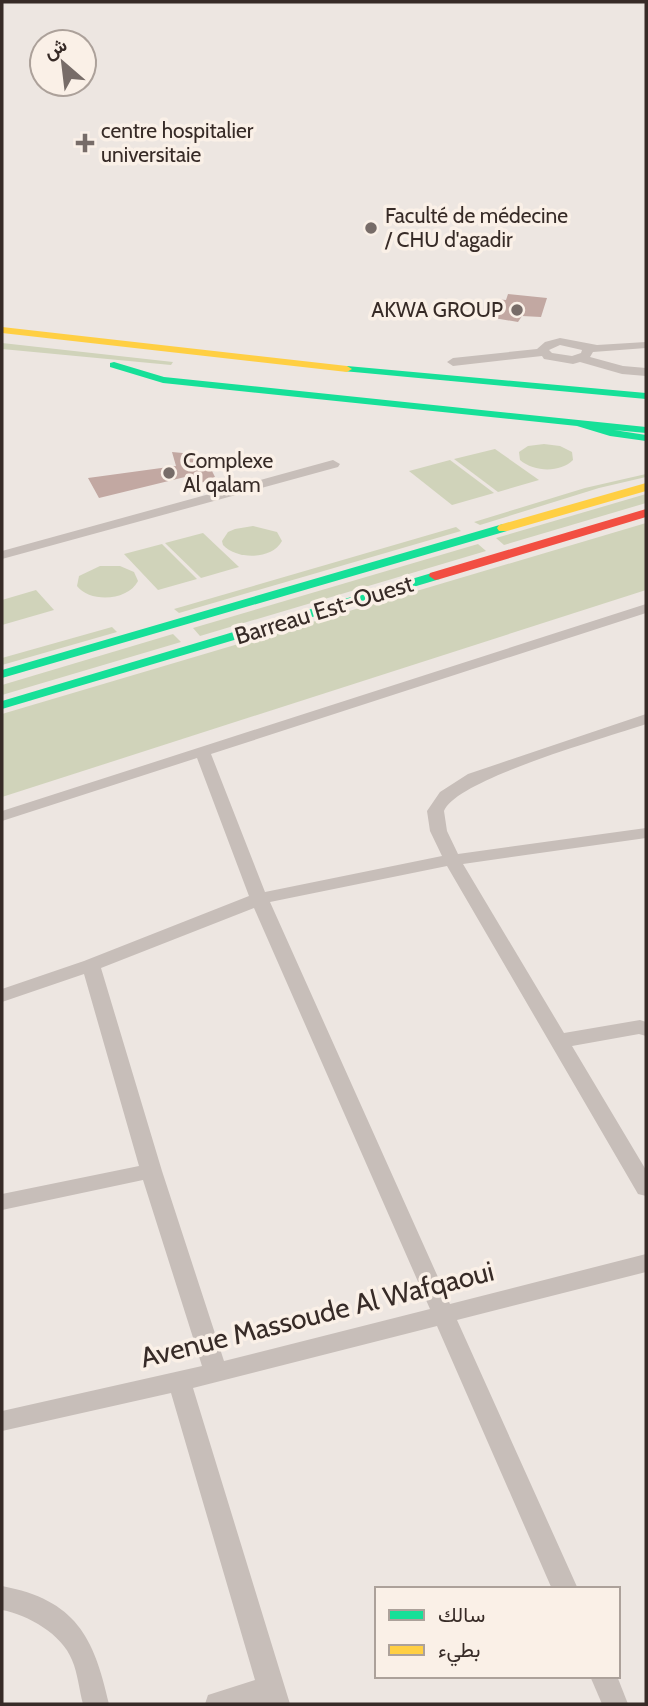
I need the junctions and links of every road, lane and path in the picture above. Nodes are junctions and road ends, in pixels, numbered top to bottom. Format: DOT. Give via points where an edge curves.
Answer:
graph roads {
  1 [pos="2,330"];
  2 [pos="2,340"];
  3 [pos="646,345"];
  4 [pos="631,347"];
  5 [pos="544,352"];
  6 [pos="646,352"];
  7 [pos="584,353"];
  8 [pos="453,362"];
  9 [pos="646,372"];
  10 [pos="646,396"];
  11 [pos="646,406"];
  12 [pos="646,418"];
  13 [pos="581,424"];
  14 [pos="646,430"];
  15 [pos="646,438"];
  16 [pos="333,464"];
  17 [pos="646,481"];
  18 [pos="646,487"];
  19 [pos="627,491"];
  20 [pos="646,513"];
  21 [pos="2,555"];
  22 [pos="646,608"];
  23 [pos="2,674"];
  24 [pos="2,705"];
  25 [pos="646,719"];
  26 [pos="202,751"];
  27 [pos="2,816"];
  28 [pos="646,833"];
  29 [pos="452,860"];
  30 [pos="259,900"];
  31 [pos="91,965"];
  32 [pos="2,996"];
  33 [pos="646,1028"];
  34 [pos="559,1041"];
  35 [pos="151,1171"];
  36 [pos="646,1188"];
  37 [pos="2,1202"];
  38 [pos="646,1263"];
  39 [pos="441,1313"];
  40 [pos="216,1373"];
  41 [pos="179,1380"];
  42 [pos="2,1421"];
  43 [pos="564,1587"];
  44 [pos="2,1598"];
  45 [pos="604,1678"];
  46 [pos="274,1696"];
  47 [pos="96,1704"];
  48 [pos="218,1704"];
  49 [pos="615,1704"];
  1 -- 10 [label="main road"];
  2 -- 11 [label="main road"];
  3 -- 4 [label="street"];
  4 -- 6 [label="street"];
  4 -- 7 [label="street"];
  5 -- 7 [label="street" via="564,360"];
  5 -- 7 [label="street" via="546,345 559,341 576,342"];
  5 -- 8 [label="street"];
  7 -- 9 [label="street" via="622,370"];
  12 -- 13 [label="main road" via="108,364 163,380"];
  13 -- 14 [label="main road"];
  13 -- 15 [label="main road"];
  16 -- 21 [label="street"];
  17 -- 19 [label="main road"];
  18 -- 19 [label="main road, Barreau Est-Ouest"];
  19 -- 23 [label="main road, Barreau Est-Ouest"];
  20 -- 24 [label="main road, Barreau Est-Ouest"];
  22 -- 26 [label="street"];
  25 -- 29 [label="street" via="448,791 436,805 433,819"];
  26 -- 27 [label="street"];
  26 -- 30 [label="street"];
  28 -- 29 [label="street"];
  29 -- 30 [label="street"];
  29 -- 34 [label="street"];
  30 -- 31 [label="street"];
  30 -- 39 [label="street"];
  31 -- 32 [label="street"];
  31 -- 35 [label="street"];
  33 -- 34 [label="street"];
  34 -- 36 [label="street"];
  35 -- 37 [label="street"];
  35 -- 40 [label="street"];
  38 -- 39 [label="street, Avenue Massoude Al Wafqaoui"];
  39 -- 40 [label="street, Avenue Massoude Al Wafqaoui"];
  39 -- 43 [label="street"];
  40 -- 41 [label="street, Avenue Massoude Al Wafqaoui"];
  41 -- 42 [label="street, Avenue Massoude Al Wafqaoui"];
  41 -- 46 [label="street"];
  44 -- 47 [label="street" via="53,1619 80,1648"];
  45 -- 49 [label="street"];
  46 -- 48 [label="street"];
}
